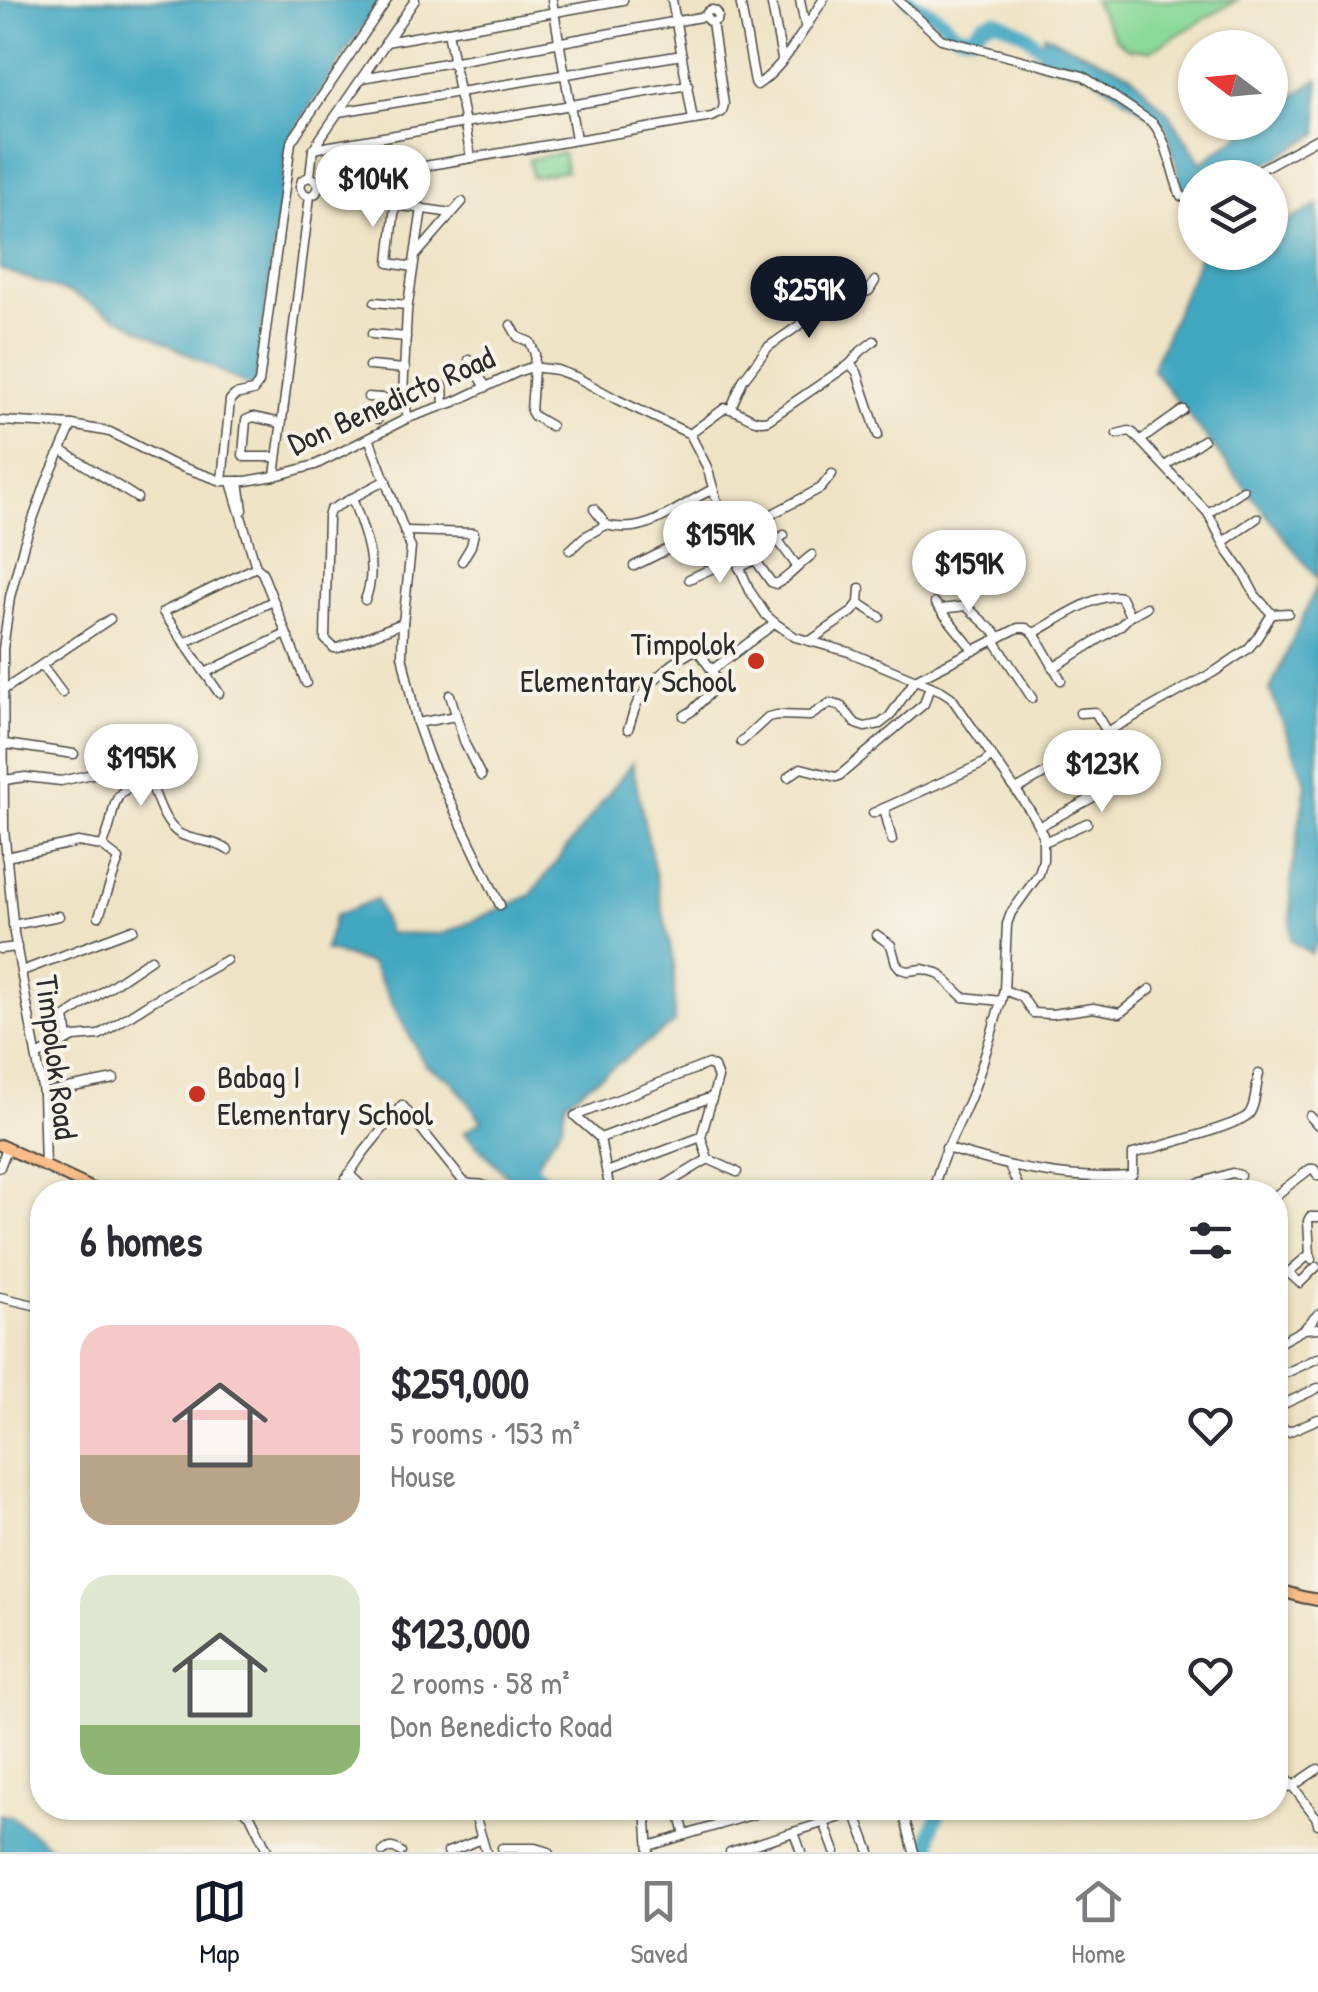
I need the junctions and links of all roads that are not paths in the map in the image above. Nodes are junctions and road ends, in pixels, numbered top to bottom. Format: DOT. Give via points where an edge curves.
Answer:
graph roads {
  1 [pos="387,0"];
  2 [pos="414,0"];
  3 [pos="552,0"];
  4 [pos="623,0"];
  5 [pos="672,0"];
  6 [pos="771,0"];
  7 [pos="800,0"];
  8 [pos="823,0"];
  9 [pos="898,0"];
  10 [pos="741,4"];
  11 [pos="554,12"];
  12 [pos="711,12"];
  13 [pos="676,22"];
  14 [pos="805,27"];
  15 [pos="448,31"];
  16 [pos="386,42"];
  17 [pos="560,44"];
  18 [pos="682,54"];
  19 [pos="782,60"];
  20 [pos="454,61"];
  21 [pos="566,74"];
  22 [pos="362,78"];
  23 [pos="688,85"];
  24 [pos="459,92"];
  25 [pos="570,105"];
  26 [pos="339,112"];
  27 [pos="693,120"];
  28 [pos="463,123"];
  29 [pos="1318,138"];
  30 [pos="576,139"];
  31 [pos="313,150"];
  32 [pos="470,158"];
  33 [pos="1278,160"];
  34 [pos="310,177"];
  35 [pos="318,184"];
  36 [pos="1178,189"];
  37 [pos="310,196"];
  38 [pos="462,202"];
  39 [pos="422,208"];
  40 [pos="452,214"];
  41 [pos="416,254"];
  42 [pos="412,267"];
  43 [pos="876,281"];
  44 [pos="375,302"];
  45 [pos="407,304"];
  46 [pos="511,324"];
  47 [pos="372,334"];
  48 [pos="406,337"];
  49 [pos="874,341"];
  50 [pos="469,360"];
  51 [pos="850,364"];
  52 [pos="370,366"];
  53 [pos="534,368"];
  54 [pos="405,370"];
  55 [pos="443,386"];
  56 [pos="486,386"];
  57 [pos="368,396"];
  58 [pos="380,398"];
  59 [pos="403,400"];
  60 [pos="444,404"];
  61 [pos="732,408"];
  62 [pos="1183,410"];
  63 [pos="408,418"];
  64 [pos="378,419"];
  65 [pos="0,420"];
  66 [pos="281,423"];
  67 [pos="72,425"];
  68 [pos="552,426"];
  69 [pos="690,434"];
  70 [pos="1117,434"];
  71 [pos="878,435"];
  72 [pos="369,438"];
  73 [pos="1140,440"];
  74 [pos="1203,440"];
  75 [pos="61,450"];
  76 [pos="277,457"];
  77 [pos="1165,466"];
  78 [pos="832,474"];
  79 [pos="275,476"];
  80 [pos="386,480"];
  81 [pos="231,481"];
  82 [pos="713,489"];
  83 [pos="1243,490"];
  84 [pos="137,498"];
  85 [pos="352,498"];
  86 [pos="594,509"];
  87 [pos="1208,513"];
  88 [pos="1257,518"];
  89 [pos="723,522"];
  90 [pos="606,525"];
  91 [pos="407,532"];
  92 [pos="1223,542"];
  93 [pos="730,546"];
  94 [pos="570,550"];
  95 [pos="812,555"];
  96 [pos="735,558"];
  97 [pos="754,558"];
  98 [pos="462,561"];
  99 [pos="634,566"];
  100 [pos="797,566"];
  101 [pos="256,567"];
  102 [pos="739,568"];
  103 [pos="689,579"];
  104 [pos="860,588"];
  105 [pos="365,600"];
  106 [pos="273,601"];
  107 [pos="859,603"];
  108 [pos="1146,606"];
  109 [pos="1288,613"];
  110 [pos="1272,614"];
  111 [pos="1130,616"];
  112 [pos="880,617"];
  113 [pos="110,619"];
  114 [pos="403,624"];
  115 [pos="775,624"];
  116 [pos="1030,631"];
  117 [pos="286,634"];
  118 [pos="997,639"];
  119 [pos="810,641"];
  120 [pos="184,643"];
  121 [pos="974,651"];
  122 [pos="42,666"];
  123 [pos="1053,668"];
  124 [pos="712,670"];
  125 [pos="205,672"];
  126 [pos="915,680"];
  127 [pos="1060,680"];
  128 [pos="306,683"];
  129 [pos="930,686"];
  130 [pos="4,689"];
  131 [pos="62,693"];
  132 [pos="219,693"];
  133 [pos="450,695"];
  134 [pos="1032,698"];
  135 [pos="1080,712"];
  136 [pos="456,716"];
  137 [pos="684,716"];
  138 [pos="417,723"];
  139 [pos="628,730"];
  140 [pos="1106,732"];
  141 [pos="741,742"];
  142 [pos="5,744"];
  143 [pos="74,754"];
  144 [pos="992,756"];
  145 [pos="2,769"];
  146 [pos="1146,769"];
  147 [pos="101,772"];
  148 [pos="480,776"];
  149 [pos="788,777"];
  150 [pos="6,780"];
  151 [pos="1016,790"];
  152 [pos="884,808"];
  153 [pos="873,813"];
  154 [pos="1087,823"];
  155 [pos="1040,826"];
  156 [pos="2,829"];
  157 [pos="892,840"];
  158 [pos="1044,842"];
  159 [pos="102,846"];
  160 [pos="228,850"];
  161 [pos="6,858"];
  162 [pos="4,889"];
  163 [pos="500,905"];
  164 [pos="59,916"];
  165 [pos="99,916"];
  166 [pos="13,926"];
  167 [pos="133,929"];
  168 [pos="877,936"];
  169 [pos="17,947"];
  170 [pos="0,949"];
  171 [pos="151,959"];
  172 [pos="226,960"];
  173 [pos="22,972"];
  174 [pos="1150,989"];
  175 [pos="1004,990"];
  176 [pos="1001,1002"];
  177 [pos="68,1040"];
  178 [pos="37,1056"];
  179 [pos="1258,1074"];
  180 [pos="114,1079"];
  181 [pos="43,1093"];
  182 [pos="712,1098"];
  183 [pos="1310,1116"];
  184 [pos="1318,1126"];
  185 [pos="701,1137"];
  186 [pos="600,1138"];
  187 [pos="4,1147"];
  188 [pos="946,1148"];
  189 [pos="708,1158"];
  190 [pos="0,1167"];
  191 [pos="45,1168"];
  192 [pos="1010,1168"];
  193 [pos="607,1172"];
  194 [pos="738,1172"];
  195 [pos="349,1174"];
  196 [pos="1240,1176"];
  197 [pos="1318,1176"];
  198 [pos="1216,1178"];
  199 [pos="72,1180"];
  200 [pos="345,1180"];
  201 [pos="355,1180"];
  202 [pos="462,1180"];
  203 [pos="608,1180"];
  204 [pos="673,1180"];
  205 [pos="937,1180"];
  206 [pos="1016,1180"];
  207 [pos="1211,1180"];
  208 [pos="1288,1186"];
  209 [pos="1318,1217"];
  210 [pos="1310,1254"];
  211 [pos="1317,1267"];
  212 [pos="0,1298"];
  213 [pos="30,1304"];
  214 [pos="1318,1314"];
  215 [pos="1318,1328"];
  216 [pos="1304,1329"];
  217 [pos="1288,1338"];
  218 [pos="1318,1358"];
  219 [pos="1288,1372"];
  220 [pos="1318,1388"];
  221 [pos="1288,1402"];
  222 [pos="1318,1419"];
  223 [pos="1288,1431"];
  224 [pos="1288,1592"];
  225 [pos="1318,1600"];
  226 [pos="1318,1769"];
  227 [pos="1288,1780"];
  228 [pos="1293,1786"];
  229 [pos="1288,1787"];
  230 [pos="252,1820"];
  231 [pos="477,1820"];
  232 [pos="647,1820"];
  233 [pos="681,1820"];
  234 [pos="717,1820"];
  235 [pos="729,1820"];
  236 [pos="830,1820"];
  237 [pos="859,1820"];
  238 [pos="905,1820"];
  239 [pos="824,1822"];
  240 [pos="1318,1824"];
  241 [pos="719,1825"];
  242 [pos="794,1832"];
  243 [pos="685,1835"];
  244 [pos="482,1838"];
  245 [pos="763,1842"];
  246 [pos="649,1849"];
  247 [pos="524,1850"];
  248 [pos="501,1851"];
  249 [pos="268,1852"];
  250 [pos="383,1852"];
  251 [pos="400,1852"];
  252 [pos="448,1852"];
  253 [pos="486,1852"];
  254 [pos="549,1852"];
  255 [pos="731,1852"];
  256 [pos="766,1852"];
  257 [pos="801,1852"];
  258 [pos="835,1852"];
  259 [pos="870,1852"];
  260 [pos="914,1852"];
  1 -- 81 [label="street" via="291,142 258,383 230,400"];
  2 -- 16 [label="street"];
  3 -- 11 [label="street"];
  4 -- 11 [label="street"];
  5 -- 13 [label="street"];
  6 -- 19 [label="street"];
  7 -- 14 [label="street"];
  8 -- 14 [label="street"];
  9 -- 36 [label="street" via="941,39 1083,76 1153,123"];
  10 -- 12 [label="street"];
  10 -- 19 [label="street" via="754,82 761,84"];
  11 -- 15 [label="street"];
  11 -- 17 [label="street"];
  12 -- 13 [label="street"];
  12 -- 27 [label="street" via="723,107"];
  13 -- 17 [label="street"];
  13 -- 18 [label="street"];
  14 -- 19 [label="street"];
  15 -- 16 [label="street"];
  15 -- 20 [label="street"];
  16 -- 22 [label="street"];
  17 -- 20 [label="street"];
  17 -- 21 [label="street"];
  18 -- 21 [label="street"];
  18 -- 23 [label="street"];
  20 -- 22 [label="street"];
  20 -- 24 [label="street"];
  21 -- 24 [label="street"];
  21 -- 25 [label="street"];
  22 -- 26 [label="street"];
  23 -- 25 [label="street"];
  23 -- 27 [label="street"];
  24 -- 26 [label="street"];
  24 -- 28 [label="street"];
  25 -- 28 [label="street"];
  25 -- 30 [label="street"];
  26 -- 31 [label="street"];
  27 -- 30 [label="street"];
  28 -- 31 [label="street"];
  28 -- 32 [label="street"];
  29 -- 33 [label="street"];
  30 -- 32 [label="street"];
  31 -- 34 [label="street"];
  32 -- 35 [label="street"];
  34 -- 35 [label="street"];
  34 -- 37 [label="street" via="300,188"];
  35 -- 37 [label="street"];
  37 -- 66 [label="street"];
  38 -- 40 [label="street"];
  39 -- 40 [label="street"];
  39 -- 41 [label="street"];
  39 -- 42 [label="street" via="390,204 384,262"];
  40 -- 41 [label="street"];
  41 -- 42 [label="street"];
  42 -- 45 [label="street"];
  43 -- 61 [label="street" via="775,341 743,380"];
  44 -- 45 [label="street"];
  45 -- 48 [label="street"];
  46 -- 53 [label="street" via="530,342"];
  47 -- 48 [label="street"];
  48 -- 54 [label="street"];
  49 -- 51 [label="street"];
  50 -- 56 [label="street"];
  51 -- 61 [label="street" via="768,420"];
  51 -- 71 [label="street"];
  52 -- 54 [label="street"];
  53 -- 56 [label="street, Don Benedicto Road"];
  53 -- 68 [label="street" via="531,411"];
  53 -- 69 [label="street, Don Benedicto Road" via="576,377"];
  54 -- 59 [label="street"];
  55 -- 60 [label="street"];
  56 -- 60 [label="street, Don Benedicto Road"];
  57 -- 58 [label="street"];
  58 -- 59 [label="street"];
  58 -- 64 [label="street"];
  59 -- 63 [label="street"];
  60 -- 63 [label="street, Don Benedicto Road"];
  61 -- 69 [label="street"];
  62 -- 73 [label="street"];
  63 -- 72 [label="street, Don Benedicto Road"];
  65 -- 67 [label="street, Don Benedicto Road"];
  66 -- 76 [label="street"];
  66 -- 76 [label="street" via="246,420 245,458"];
  67 -- 75 [label="street, Timpolok Road"];
  67 -- 81 [label="street, Don Benedicto Road" via="110,432 170,463"];
  69 -- 82 [label="street"];
  70 -- 73 [label="street" via="1129,431"];
  72 -- 79 [label="street, Don Benedicto Road"];
  72 -- 80 [label="street"];
  73 -- 77 [label="street"];
  74 -- 77 [label="street"];
  75 -- 84 [label="street"];
  75 -- 130 [label="street, Timpolok Road" via="10,597"];
  76 -- 79 [label="street"];
  77 -- 87 [label="street"];
  78 -- 93 [label="street" via="821,488"];
  79 -- 81 [label="street, Don Benedicto Road"];
  80 -- 85 [label="street"];
  80 -- 91 [label="street"];
  81 -- 101 [label="street"];
  82 -- 89 [label="street"];
  82 -- 90 [label="street" via="649,524"];
  83 -- 87 [label="street"];
  85 -- 105 [label="street" via="370,548"];
  85 -- 114 [label="street" via="328,517 325,640 338,648"];
  86 -- 90 [label="street"];
  87 -- 92 [label="street"];
  88 -- 92 [label="street"];
  89 -- 93 [label="street"];
  89 -- 99 [label="street"];
  90 -- 94 [label="street"];
  91 -- 98 [label="street" via="474,533"];
  91 -- 114 [label="street" via="412,548"];
  92 -- 110 [label="street"];
  93 -- 96 [label="street"];
  95 -- 100 [label="street"];
  96 -- 102 [label="street"];
  96 -- 103 [label="street"];
  97 -- 100 [label="street" via="776,584"];
  97 -- 100 [label="street" via="780,537"];
  97 -- 102 [label="street"];
  101 -- 106 [label="street"];
  101 -- 120 [label="street" via="163,612"];
  102 -- 115 [label="street"];
  104 -- 107 [label="street"];
  106 -- 117 [label="street"];
  106 -- 120 [label="street"];
  107 -- 112 [label="street"];
  107 -- 119 [label="street"];
  108 -- 111 [label="street"];
  109 -- 110 [label="street"];
  110 -- 140 [label="street" via="1248,649"];
  111 -- 116 [label="street" via="1113,595"];
  111 -- 123 [label="street"];
  113 -- 122 [label="street"];
  114 -- 138 [label="street" via="402,655"];
  115 -- 119 [label="street"];
  115 -- 124 [label="street"];
  116 -- 118 [label="street" via="1018,628"];
  116 -- 123 [label="street"];
  117 -- 125 [label="street"];
  117 -- 128 [label="street"];
  118 -- 121 [label="street"];
  118 -- 121 [label="street" via="966,606 938,606"];
  118 -- 134 [label="street"];
  119 -- 126 [label="street"];
  120 -- 125 [label="street"];
  121 -- 126 [label="street"];
  122 -- 130 [label="street"];
  122 -- 131 [label="street"];
  123 -- 127 [label="street"];
  124 -- 137 [label="street" via="717,686"];
  124 -- 139 [label="street" via="697,649 683,656 639,700"];
  125 -- 132 [label="street"];
  126 -- 129 [label="street"];
  126 -- 141 [label="street" via="880,724 856,724 841,706 830,704 810,716 768,717"];
  129 -- 144 [label="street" via="950,697"];
  129 -- 149 [label="street" via="924,704 840,776 801,768"];
  130 -- 142 [label="street, Timpolok Road"];
  133 -- 136 [label="street"];
  135 -- 140 [label="street" via="1095,712"];
  136 -- 138 [label="street"];
  136 -- 148 [label="street"];
  138 -- 163 [label="street"];
  140 -- 151 [label="street" via="1084,758"];
  142 -- 143 [label="street"];
  142 -- 145 [label="street, Timpolok Road"];
  144 -- 151 [label="street"];
  144 -- 152 [label="street"];
  145 -- 150 [label="street, Timpolok Road"];
  146 -- 155 [label="street"];
  147 -- 150 [label="street" via="61,781"];
  150 -- 156 [label="street, Timpolok Road"];
  151 -- 155 [label="street"];
  152 -- 153 [label="street"];
  152 -- 157 [label="street"];
  154 -- 158 [label="street"];
  155 -- 158 [label="street"];
  156 -- 161 [label="street, Timpolok Road"];
  158 -- 175 [label="street" via="1039,874 1007,924"];
  159 -- 160 [label="street" via="119,793 150,784 178,833"];
  159 -- 161 [label="street" via="78,842"];
  159 -- 165 [label="street" via="120,859"];
  161 -- 162 [label="street, Timpolok Road"];
  162 -- 166 [label="street, Timpolok Road"];
  164 -- 166 [label="street"];
  166 -- 169 [label="street, Timpolok Road"];
  167 -- 173 [label="street"];
  168 -- 176 [label="street" via="891,945 901,969 923,969 962,996"];
  169 -- 170 [label="street"];
  169 -- 173 [label="street, Timpolok Road"];
  171 -- 177 [label="street" via="65,1016"];
  172 -- 177 [label="street" via="99,1035"];
  173 -- 178 [label="street, Timpolok Road"];
  174 -- 175 [label="street" via="1120,1013 1093,1008 1044,1015"];
  175 -- 176 [label="street"];
  176 -- 188 [label="street"];
  177 -- 178 [label="street"];
  178 -- 181 [label="street, Timpolok Road"];
  179 -- 192 [label="street" via="1249,1114 1133,1154 1132,1176"];
  180 -- 181 [label="street"];
  181 -- 191 [label="street, Timpolok Road"];
  182 -- 185 [label="street"];
  182 -- 186 [label="street"];
  182 -- 186 [label="street" via="718,1078 708,1064 575,1116"];
  183 -- 184 [label="street"];
  185 -- 189 [label="street"];
  185 -- 193 [label="street"];
  186 -- 193 [label="street"];
  187 -- 190 [label="street"];
  187 -- 191 [label="main road"];
  188 -- 192 [label="street"];
  188 -- 205 [label="street"];
  189 -- 194 [label="street"];
  189 -- 204 [label="street"];
  191 -- 199 [label="main road"];
  192 -- 206 [label="street"];
  193 -- 203 [label="street"];
  195 -- 200 [label="street"];
  195 -- 201 [label="street"];
  195 -- 202 [label="street" via="402,1105"];
  196 -- 198 [label="street"];
  197 -- 208 [label="street" via="1310,1169"];
  198 -- 207 [label="street"];
  209 -- 210 [label="street" via="1308,1221"];
  210 -- 211 [label="street"];
  210 -- 211 [label="street" via="1291,1275 1300,1283"];
  212 -- 213 [label="street"];
  214 -- 216 [label="street"];
  215 -- 216 [label="street"];
  216 -- 217 [label="street"];
  218 -- 219 [label="street"];
  220 -- 221 [label="street"];
  222 -- 223 [label="street"];
  224 -- 225 [label="main road"];
  226 -- 228 [label="street"];
  227 -- 228 [label="street"];
  228 -- 229 [label="street"];
  228 -- 240 [label="street"];
  230 -- 249 [label="street"];
  231 -- 244 [label="street"];
  232 -- 246 [label="street"];
  233 -- 243 [label="street"];
  234 -- 241 [label="street"];
  235 -- 241 [label="street"];
  236 -- 239 [label="street"];
  237 -- 259 [label="street"];
  238 -- 260 [label="street"];
  239 -- 242 [label="street"];
  239 -- 258 [label="street"];
  241 -- 243 [label="street"];
  242 -- 245 [label="street"];
  242 -- 257 [label="street"];
  243 -- 246 [label="street"];
  244 -- 252 [label="street"];
  244 -- 253 [label="street"];
  245 -- 255 [label="street"];
  245 -- 256 [label="street"];
  247 -- 248 [label="street"];
  247 -- 254 [label="street"];
  250 -- 251 [label="street"];
}
